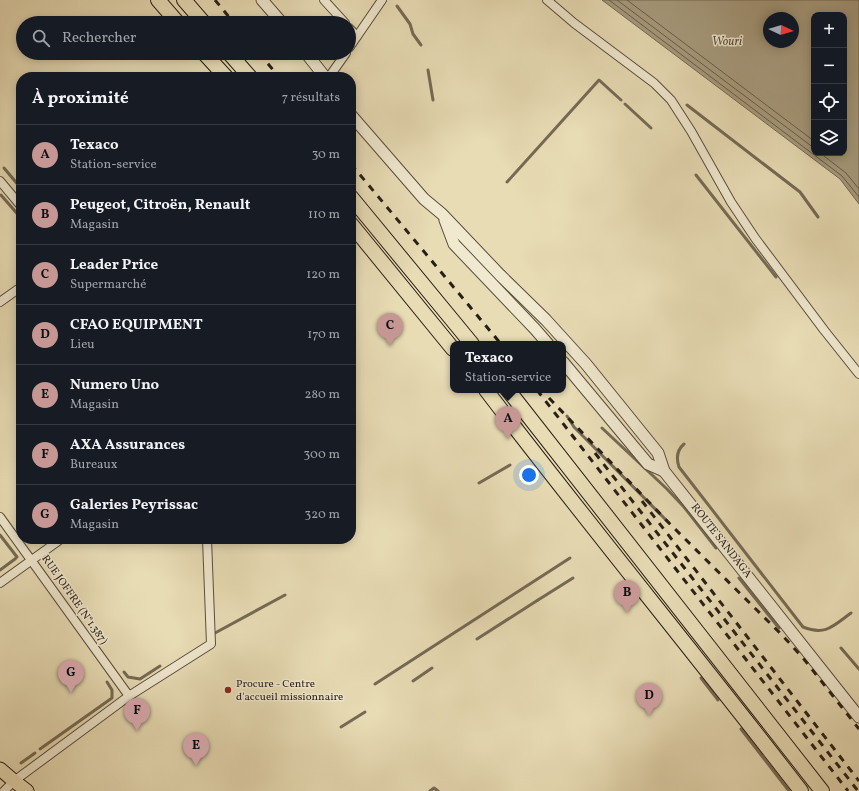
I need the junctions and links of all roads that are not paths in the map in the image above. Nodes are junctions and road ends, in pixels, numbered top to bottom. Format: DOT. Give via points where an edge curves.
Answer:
graph roads {
  1 [pos="158,0"];
  2 [pos="184,0"];
  3 [pos="262,0"];
  4 [pos="324,0"];
  5 [pos="382,0"];
  6 [pos="547,0"];
  7 [pos="172,16"];
  8 [pos="198,16"];
  9 [pos="276,16"];
  10 [pos="339,16"];
  11 [pos="357,36"];
  12 [pos="210,60"];
  13 [pos="235,60"];
  14 [pos="312,60"];
  15 [pos="341,60"];
  16 [pos="221,72"];
  17 [pos="246,72"];
  18 [pos="321,72"];
  19 [pos="333,72"];
  20 [pos="356,121"];
  21 [pos="0,181"];
  22 [pos="16,200"];
  23 [pos="356,203"];
  24 [pos="442,214"];
  25 [pos="356,230"];
  26 [pos="462,236"];
  27 [pos="454,244"];
  28 [pos="500,275"];
  29 [pos="492,283"];
  30 [pos="16,291"];
  31 [pos="0,302"];
  32 [pos="470,341"];
  33 [pos="545,341"];
  34 [pos="565,341"];
  35 [pos="566,342"];
  36 [pos="450,345"];
  37 [pos="566,366"];
  38 [pos="859,374"];
  39 [pos="488,393"];
  40 [pos="510,393"];
  41 [pos="664,471"];
  42 [pos="0,517"];
  43 [pos="16,538"];
  44 [pos="20,544"];
  45 [pos="54,544"];
  46 [pos="207,544"];
  47 [pos="32,560"];
  48 [pos="0,583"];
  49 [pos="129,696"];
  50 [pos="859,717"];
  51 [pos="0,768"];
  52 [pos="14,781"];
  53 [pos="4,791"];
  54 [pos="27,791"];
  55 [pos="801,791"];
  56 [pos="822,791"];
  1 -- 7 [label="highway"];
  2 -- 8 [label="highway"];
  3 -- 9 [label="street"];
  4 -- 10 [label="street"];
  5 -- 11 [label="street"];
  6 -- 38 [label="street" via="654,83 671,100 755,238"];
  12 -- 16 [label="highway"];
  13 -- 17 [label="highway"];
  14 -- 18 [label="street"];
  15 -- 19 [label="street"];
  20 -- 24 [label="street, ROUTE SANDAGA" via="424,199"];
  21 -- 22 [label="street"];
  23 -- 32 [label="highway"];
  24 -- 26 [label="street, ROUTE SANDAGA"];
  24 -- 27 [label="street"];
  25 -- 36 [label="highway"];
  26 -- 27 [label="street"];
  26 -- 28 [label="street, ROUTE SANDAGA"];
  27 -- 29 [label="street"];
  28 -- 29 [label="street"];
  28 -- 34 [label="street, ROUTE SANDAGA"];
  29 -- 33 [label="street"];
  30 -- 31 [label="street"];
  35 -- 41 [label="street, ROUTE SANDAGA" via="658,453"];
  37 -- 41 [label="street" via="648,464"];
  39 -- 55 [label="highway"];
  40 -- 56 [label="highway"];
  41 -- 50 [label="street, ROUTE SANDAGA"];
  42 -- 43 [label="street, RUE JOFFRE (N°1.387)"];
  44 -- 47 [label="street, RUE JOFFRE (N°1.387)"];
  45 -- 47 [label="street"];
  46 -- 49 [label="street" via="211,644"];
  47 -- 48 [label="street"];
  47 -- 49 [label="street, RUE JOFFRE (N°1.387)"];
  49 -- 52 [label="street"];
  51 -- 52 [label="main road"];
  52 -- 53 [label="street"];
  52 -- 54 [label="main road"];
}
